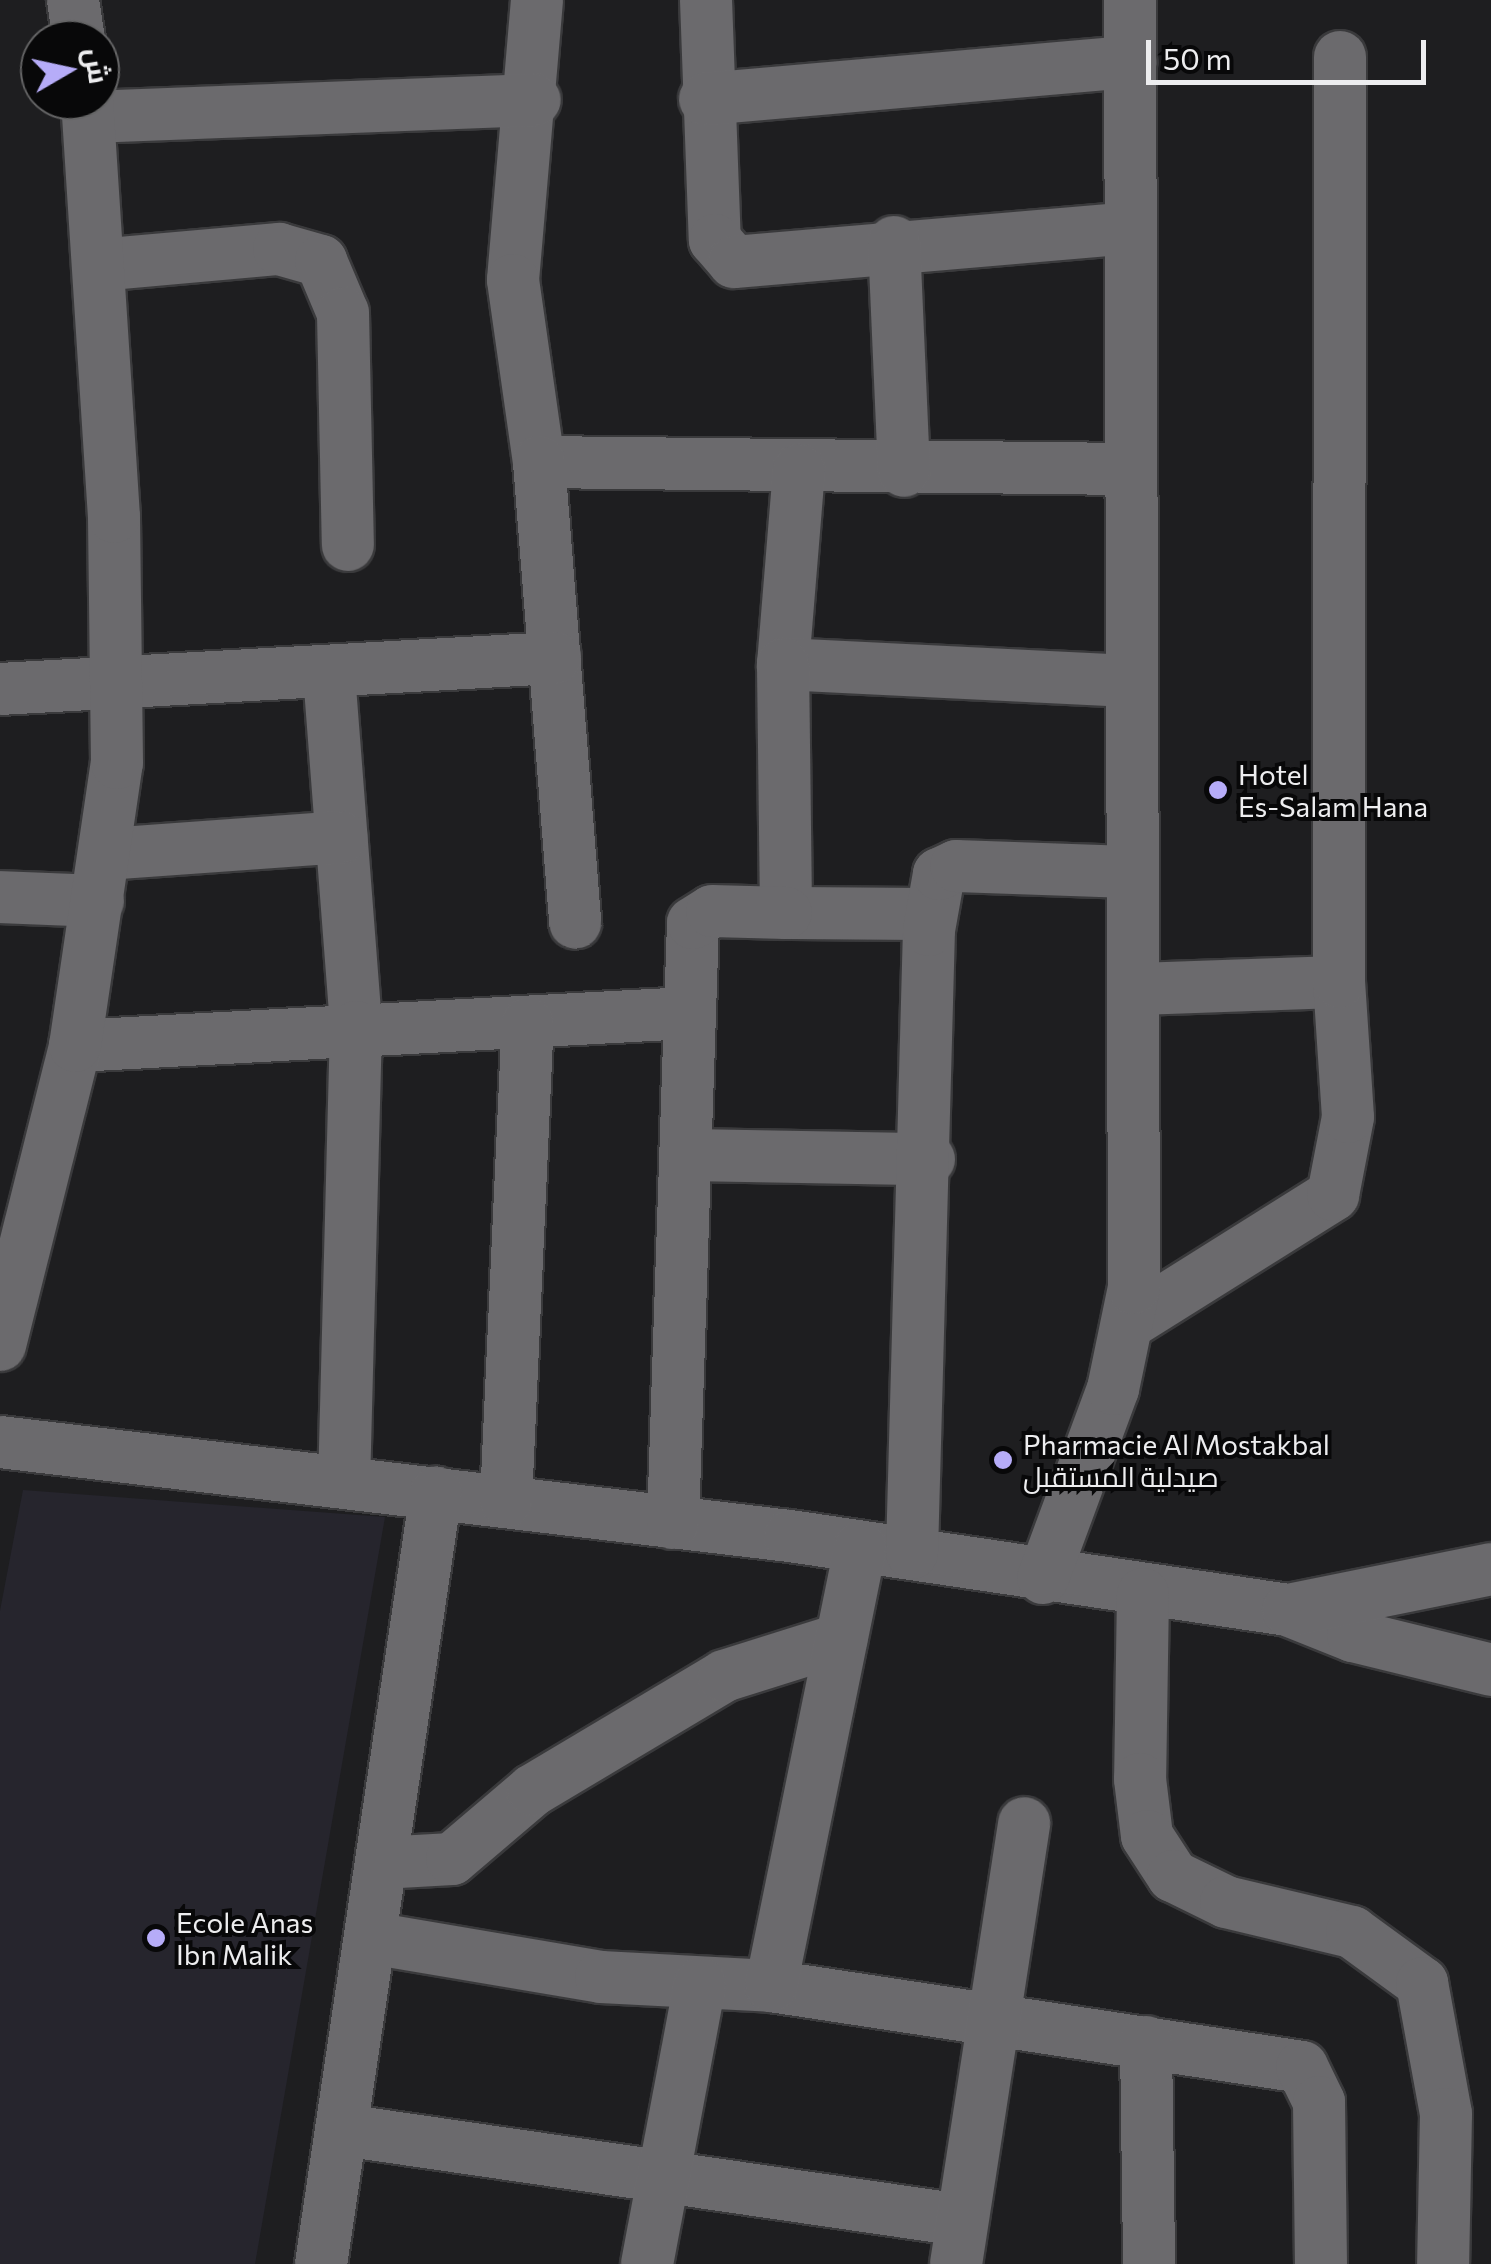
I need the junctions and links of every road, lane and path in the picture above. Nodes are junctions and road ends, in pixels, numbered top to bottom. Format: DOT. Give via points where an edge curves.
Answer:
graph roads {
  1 [pos="538,0"];
  2 [pos="706,0"];
  3 [pos="1130,0"];
  4 [pos="1340,57"];
  5 [pos="1130,62"];
  6 [pos="705,99"];
  7 [pos="535,100"];
  8 [pos="120,108"];
  9 [pos="89,120"];
  10 [pos="1131,228"];
  11 [pos="894,242"];
  12 [pos="98,264"];
  13 [pos="539,462"];
  14 [pos="799,470"];
  15 [pos="1132,470"];
  16 [pos="904,471"];
  17 [pos="348,545"];
  18 [pos="555,658"];
  19 [pos="783,664"];
  20 [pos="330,674"];
  21 [pos="120,681"];
  22 [pos="1129,681"];
  23 [pos="0,689"];
  24 [pos="341,837"];
  25 [pos="1128,872"];
  26 [pos="102,878"];
  27 [pos="0,897"];
  28 [pos="786,913"];
  29 [pos="930,914"];
  30 [pos="575,924"];
  31 [pos="1338,982"];
  32 [pos="1136,988"];
  33 [pos="688,1013"];
  34 [pos="528,1024"];
  35 [pos="356,1027"];
  36 [pos="75,1046"];
  37 [pos="688,1155"];
  38 [pos="928,1159"];
  39 [pos="7,1291"];
  40 [pos="1129,1323"];
  41 [pos="0,1345"];
  42 [pos="0,1442"];
  43 [pos="344,1482"];
  44 [pos="436,1493"];
  45 [pos="506,1501"];
  46 [pos="673,1523"];
  47 [pos="860,1546"];
  48 [pos="912,1553"];
  49 [pos="1491,1569"];
  50 [pos="1043,1578"];
  51 [pos="1144,1594"];
  52 [pos="1288,1610"];
  53 [pos="841,1639"];
  54 [pos="1491,1670"];
  55 [pos="1024,1823"];
  56 [pos="380,1863"];
  57 [pos="371,1938"];
  58 [pos="700,1984"];
  59 [pos="771,1986"];
  60 [pos="993,2022"];
  61 [pos="1146,2042"];
  62 [pos="343,2130"];
  63 [pos="660,2176"];
  64 [pos="958,2242"];
  65 [pos="321,2264"];
  66 [pos="647,2264"];
  67 [pos="1149,2264"];
  68 [pos="1321,2264"];
  69 [pos="1442,2264"];
  1 -- 7 [label="street"];
  2 -- 6 [label="street"];
  3 -- 5 [label="street"];
  4 -- 31 [label="street"];
  5 -- 6 [label="street"];
  5 -- 10 [label="street"];
  6 -- 11 [label="street" via="721,253 734,262"];
  7 -- 8 [label="street"];
  7 -- 13 [label="street" via="513,280"];
  9 -- 12 [label="street"];
  10 -- 11 [label="street"];
  10 -- 15 [label="street"];
  11 -- 16 [label="street"];
  12 -- 17 [label="street" via="279,249 321,261 343,313"];
  12 -- 21 [label="street"];
  13 -- 14 [label="street"];
  13 -- 18 [label="street"];
  14 -- 16 [label="street"];
  14 -- 19 [label="street"];
  15 -- 16 [label="street"];
  15 -- 22 [label="street"];
  18 -- 20 [label="street"];
  18 -- 30 [label="street"];
  19 -- 22 [label="street"];
  19 -- 28 [label="street"];
  20 -- 21 [label="street"];
  20 -- 24 [label="street"];
  21 -- 23 [label="street"];
  21 -- 26 [label="street"];
  22 -- 25 [label="street"];
  24 -- 26 [label="street"];
  24 -- 35 [label="street"];
  25 -- 29 [label="street" via="956,866 939,874"];
  25 -- 32 [label="street"];
  26 -- 27 [label="street"];
  26 -- 36 [label="street"];
  28 -- 29 [label="street"];
  28 -- 33 [label="street" via="700,914"];
  29 -- 38 [label="street"];
  31 -- 32 [label="street"];
  31 -- 40 [label="street" via="1348,1117 1332,1195"];
  32 -- 40 [label="street"];
  33 -- 34 [label="street"];
  33 -- 37 [label="street"];
  34 -- 35 [label="street"];
  34 -- 45 [label="street"];
  35 -- 36 [label="street"];
  35 -- 43 [label="street"];
  36 -- 39 [label="street"];
  37 -- 38 [label="street"];
  37 -- 46 [label="street"];
  38 -- 48 [label="street"];
  39 -- 41 [label="street"];
  40 -- 50 [label="street" via="1096,1444"];
  42 -- 43 [label="street"];
  43 -- 44 [label="street"];
  44 -- 45 [label="street"];
  44 -- 56 [label="street"];
  45 -- 46 [label="street"];
  46 -- 47 [label="street"];
  47 -- 48 [label="street"];
  47 -- 53 [label="street"];
  48 -- 50 [label="street"];
  49 -- 52 [label="street"];
  50 -- 51 [label="street"];
  51 -- 52 [label="street"];
  51 -- 69 [label="street" via="1140,1780 1147,1836 1173,1876 1226,1902 1352,1932 1422,1983 1446,2114"];
  52 -- 54 [label="street"];
  53 -- 56 [label="street" via="724,1676 532,1790 452,1859"];
  53 -- 59 [label="street"];
  55 -- 60 [label="street"];
  56 -- 57 [label="street"];
  57 -- 58 [label="street"];
  57 -- 62 [label="street"];
  58 -- 59 [label="street"];
  58 -- 63 [label="street"];
  59 -- 60 [label="street"];
  60 -- 61 [label="street"];
  60 -- 64 [label="street"];
  61 -- 67 [label="street"];
  61 -- 68 [label="street" via="1302,2068 1319,2102"];
  62 -- 63 [label="street"];
  62 -- 65 [label="street"];
  63 -- 64 [label="street"];
  63 -- 66 [label="street"];
}
